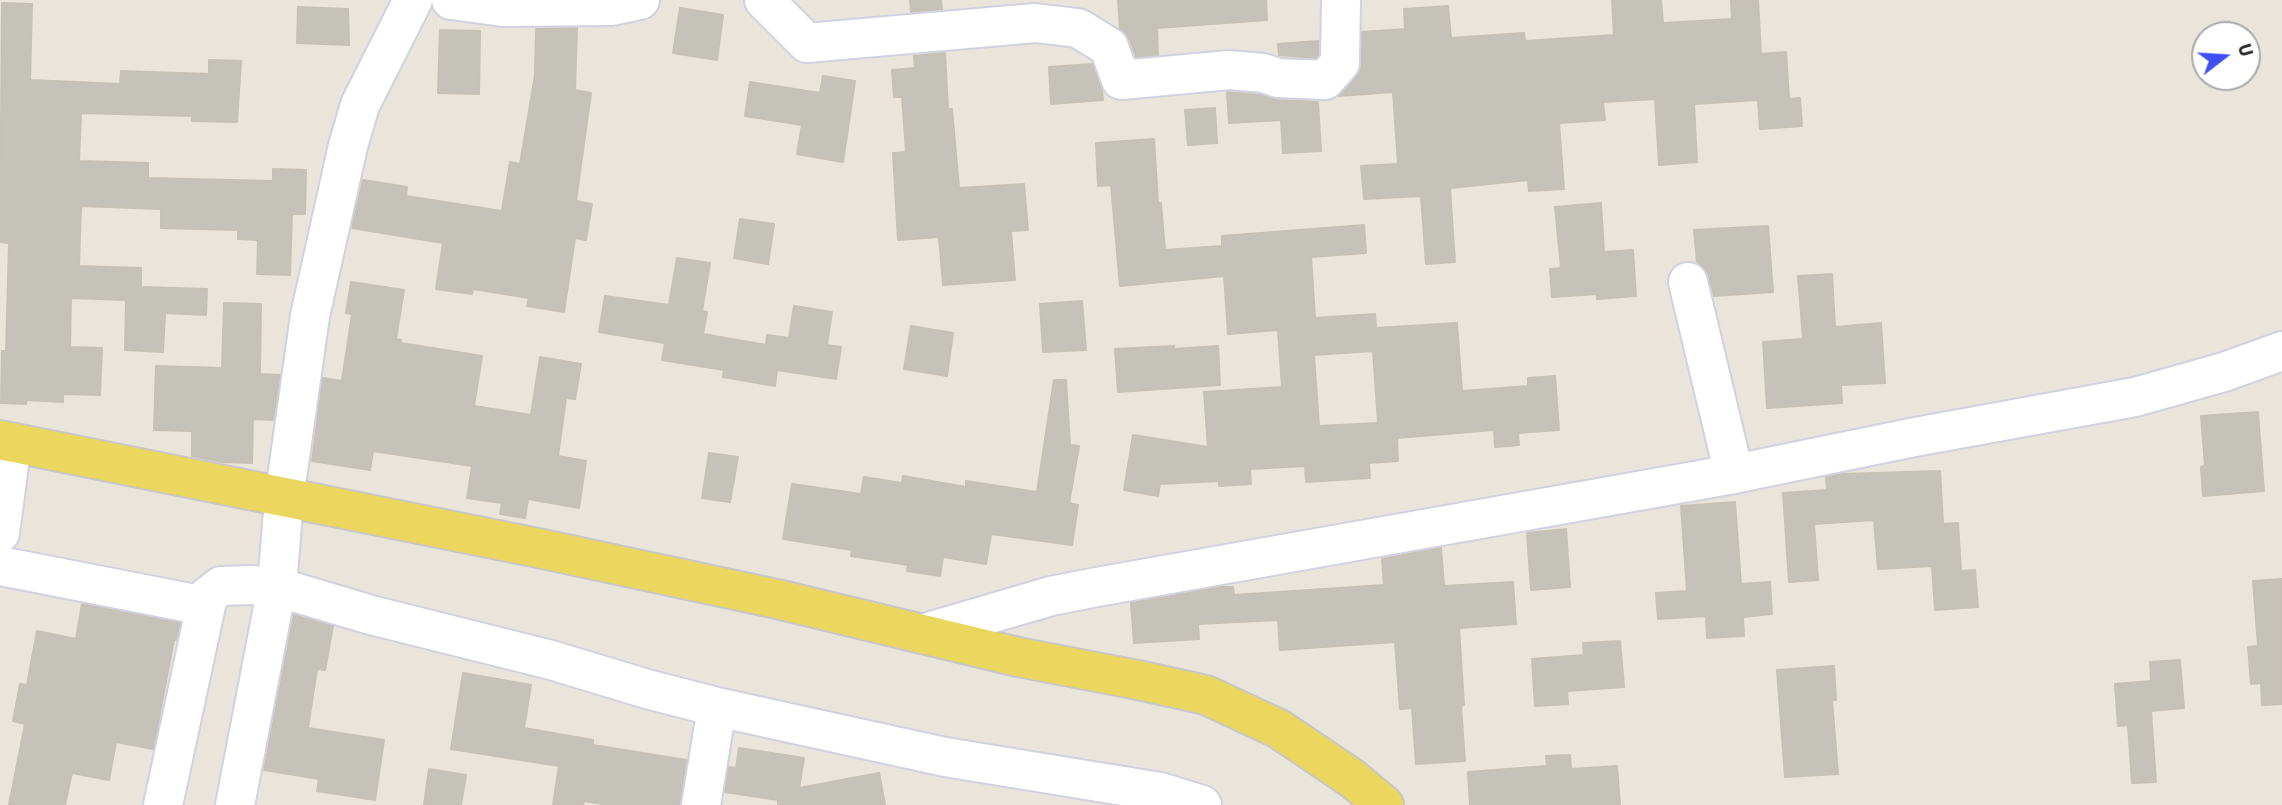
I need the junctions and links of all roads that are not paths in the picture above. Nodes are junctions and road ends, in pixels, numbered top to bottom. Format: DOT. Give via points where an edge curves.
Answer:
graph roads {
  1 [pos="412,0"];
  2 [pos="451,0"];
  3 [pos="640,0"];
  4 [pos="764,0"];
  5 [pos="1341,0"];
  6 [pos="1688,282"];
  7 [pos="2282,351"];
  8 [pos="7,453"];
  9 [pos="1734,474"];
  10 [pos="284,502"];
  11 [pos="0,533"];
  12 [pos="0,566"];
  13 [pos="246,587"];
  14 [pos="925,634"];
  15 [pos="717,707"];
  16 [pos="163,805"];
  17 [pos="235,805"];
  18 [pos="701,805"];
  19 [pos="1202,805"];
  20 [pos="1384,805"];
  1 -- 10 [label="street" via="360,106 348,146 310,316"];
  2 -- 3 [label="street" via="503,7 612,6"];
  4 -- 5 [label="street" via="807,43 1035,23 1078,28 1109,47 1121,80 1229,70 1325,80 1340,63"];
  6 -- 9 [label="street"];
  7 -- 9 [label="street" via="2135,397"];
  8 -- 10 [label="main road"];
  8 -- 11 [label="street"];
  9 -- 14 [label="street" via="1074,591"];
  10 -- 13 [label="street"];
  10 -- 14 [label="main road" via="538,548"];
  12 -- 13 [label="street"];
  13 -- 15 [label="street" via="551,660"];
  13 -- 16 [label="street"];
  13 -- 17 [label="street"];
  14 -- 20 [label="main road" via="1206,695 1279,729"];
  15 -- 18 [label="street"];
  15 -- 19 [label="street" via="945,757 1160,792"];
}
